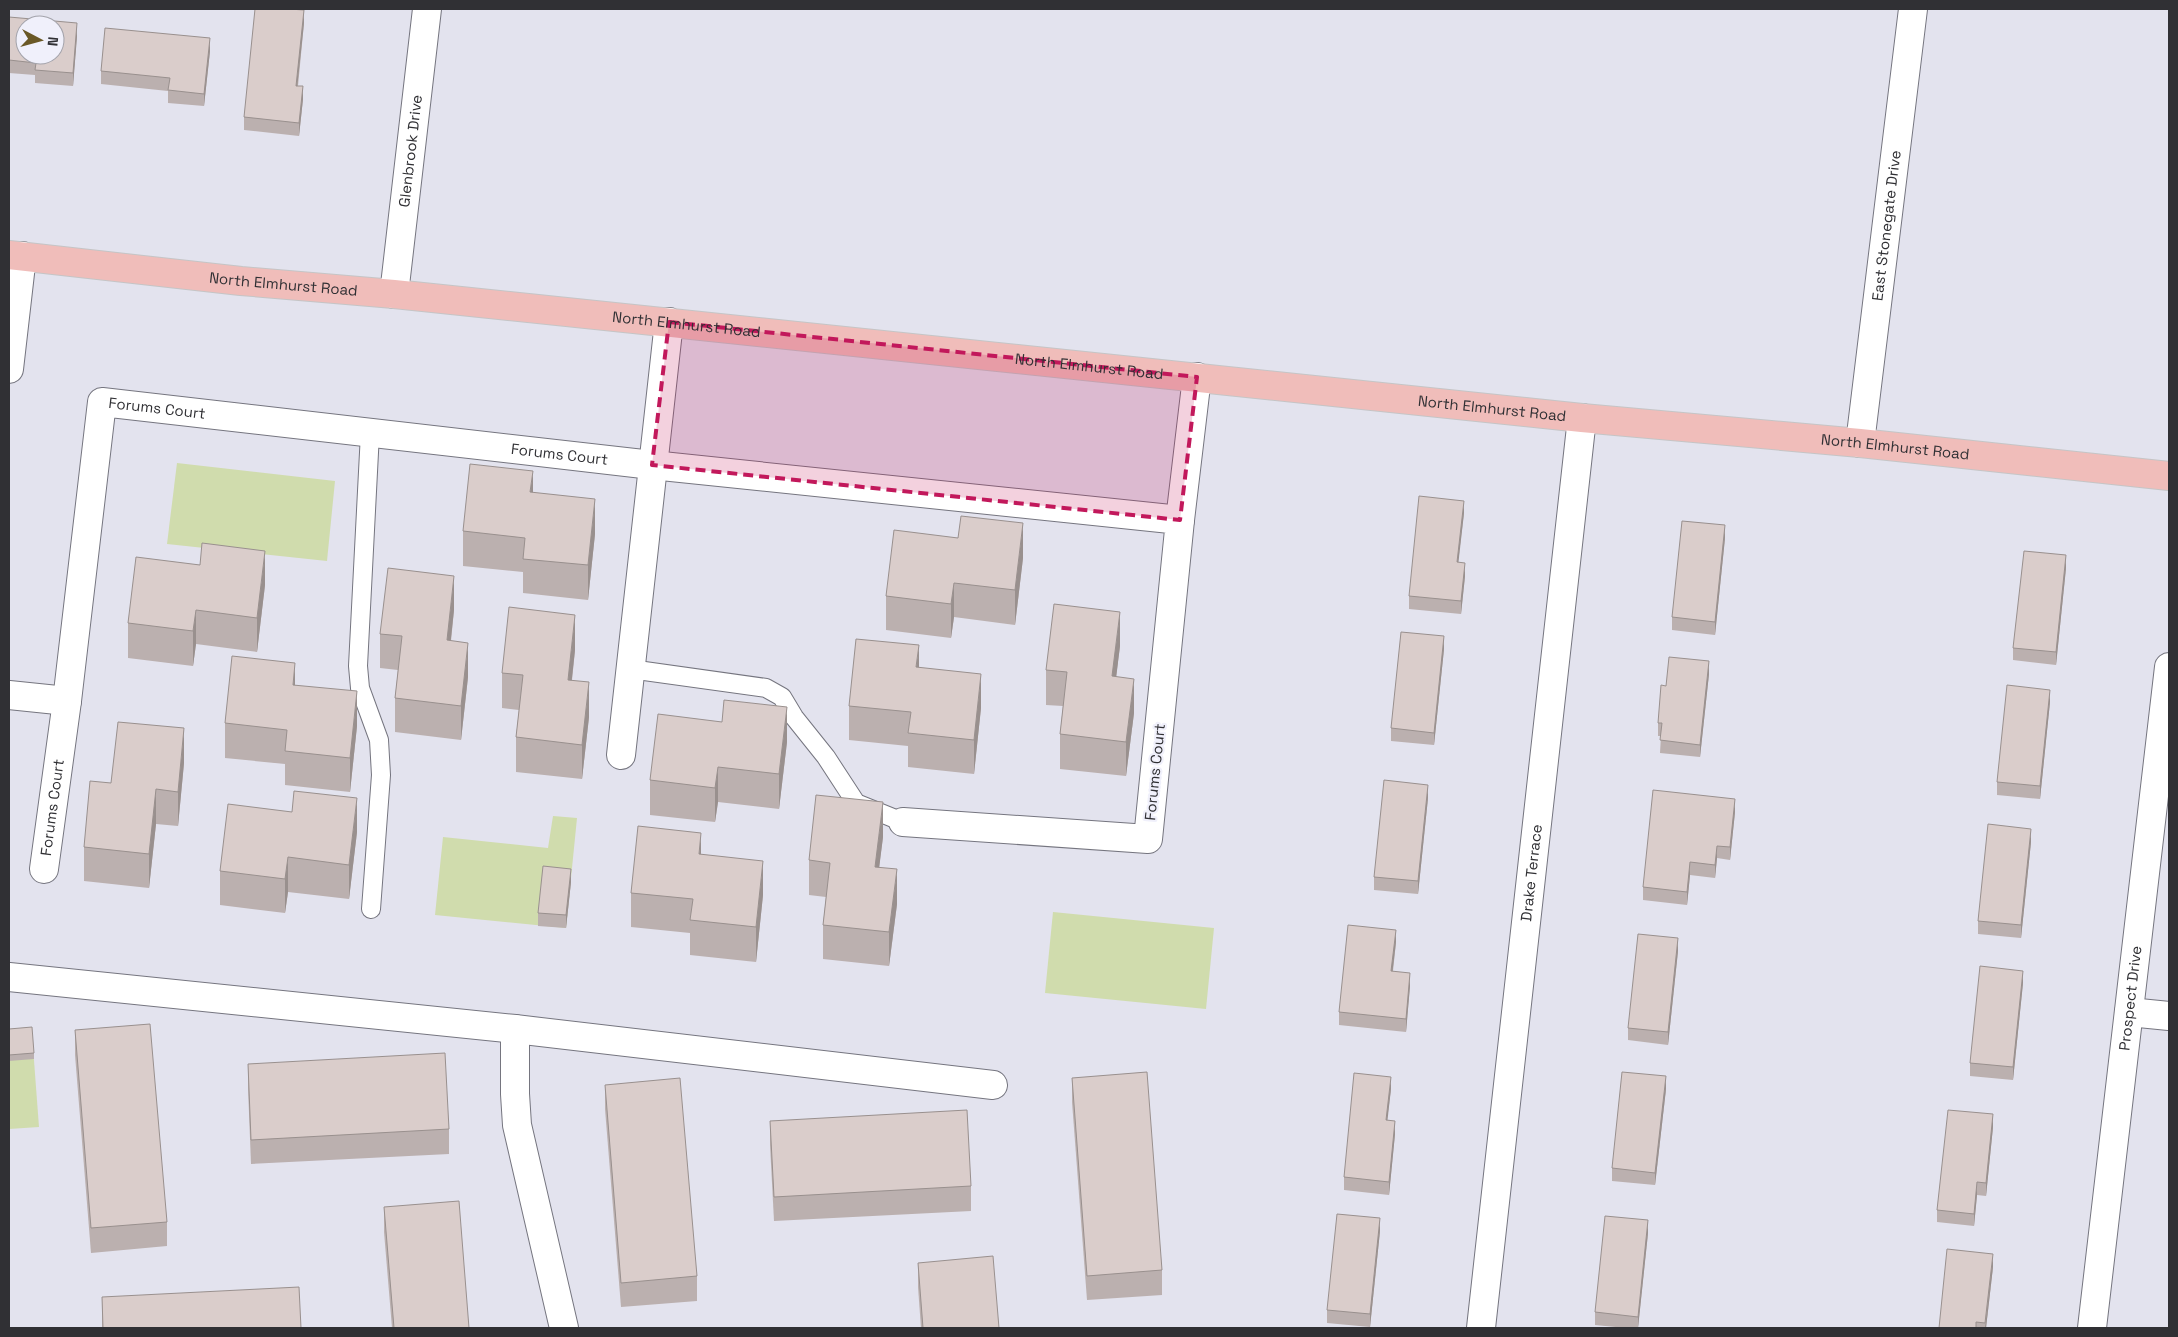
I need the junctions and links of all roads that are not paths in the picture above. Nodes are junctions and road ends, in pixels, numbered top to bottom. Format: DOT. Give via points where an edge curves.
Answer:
graph roads {
  1 [pos="428,9"];
  2 [pos="1913,9"];
  3 [pos="15,256"];
  4 [pos="394,294"];
  5 [pos="669,322"];
  6 [pos="9,369"];
  7 [pos="1197,376"];
  8 [pos="1582,418"];
  9 [pos="370,433"];
  10 [pos="1860,443"];
  11 [pos="652,466"];
  12 [pos="2169,476"];
  13 [pos="1180,520"];
  14 [pos="2169,667"];
  15 [pos="630,669"];
  16 [pos="9,695"];
  17 [pos="67,701"];
  18 [pos="621,755"];
  19 [pos="903,822"];
  20 [pos="44,869"];
  21 [pos="371,909"];
  22 [pos="9,977"];
  23 [pos="2129,1012"];
  24 [pos="2169,1016"];
  25 [pos="516,1029"];
  26 [pos="993,1085"];
  27 [pos="564,1328"];
  28 [pos="1481,1328"];
  29 [pos="2092,1328"];
  1 -- 4 [label="street, Glenbrook Drive"];
  2 -- 10 [label="street, East Stonegate Drive"];
  3 -- 4 [label="main road, North Elmhurst Road"];
  3 -- 6 [label="street"];
  4 -- 5 [label="main road, North Elmhurst Road"];
  5 -- 7 [label="main road, North Elmhurst Road"];
  5 -- 11 [label="street"];
  7 -- 8 [label="main road, North Elmhurst Road"];
  7 -- 13 [label="street, Forums Court"];
  8 -- 10 [label="main road, North Elmhurst Road"];
  8 -- 28 [label="street, Drake Terrace"];
  9 -- 11 [label="street, Forums Court"];
  9 -- 17 [label="street, Forums Court" via="102,402"];
  9 -- 21 [label="lane" via="358,666 360,688 379,740 381,775"];
  10 -- 12 [label="main road, North Elmhurst Road"];
  11 -- 13 [label="street, Forums Court"];
  11 -- 15 [label="street"];
  13 -- 19 [label="street, Forums Court" via="1148,839"];
  14 -- 23 [label="street, Prospect Drive"];
  15 -- 18 [label="street"];
  15 -- 19 [label="lane" via="766,688 782,697 856,803"];
  16 -- 17 [label="street"];
  17 -- 20 [label="street, Forums Court"];
  22 -- 25 [label="street"];
  23 -- 24 [label="street"];
  23 -- 29 [label="street, Prospect Drive"];
  25 -- 26 [label="street"];
  25 -- 27 [label="street" via="517,1125"];
}
